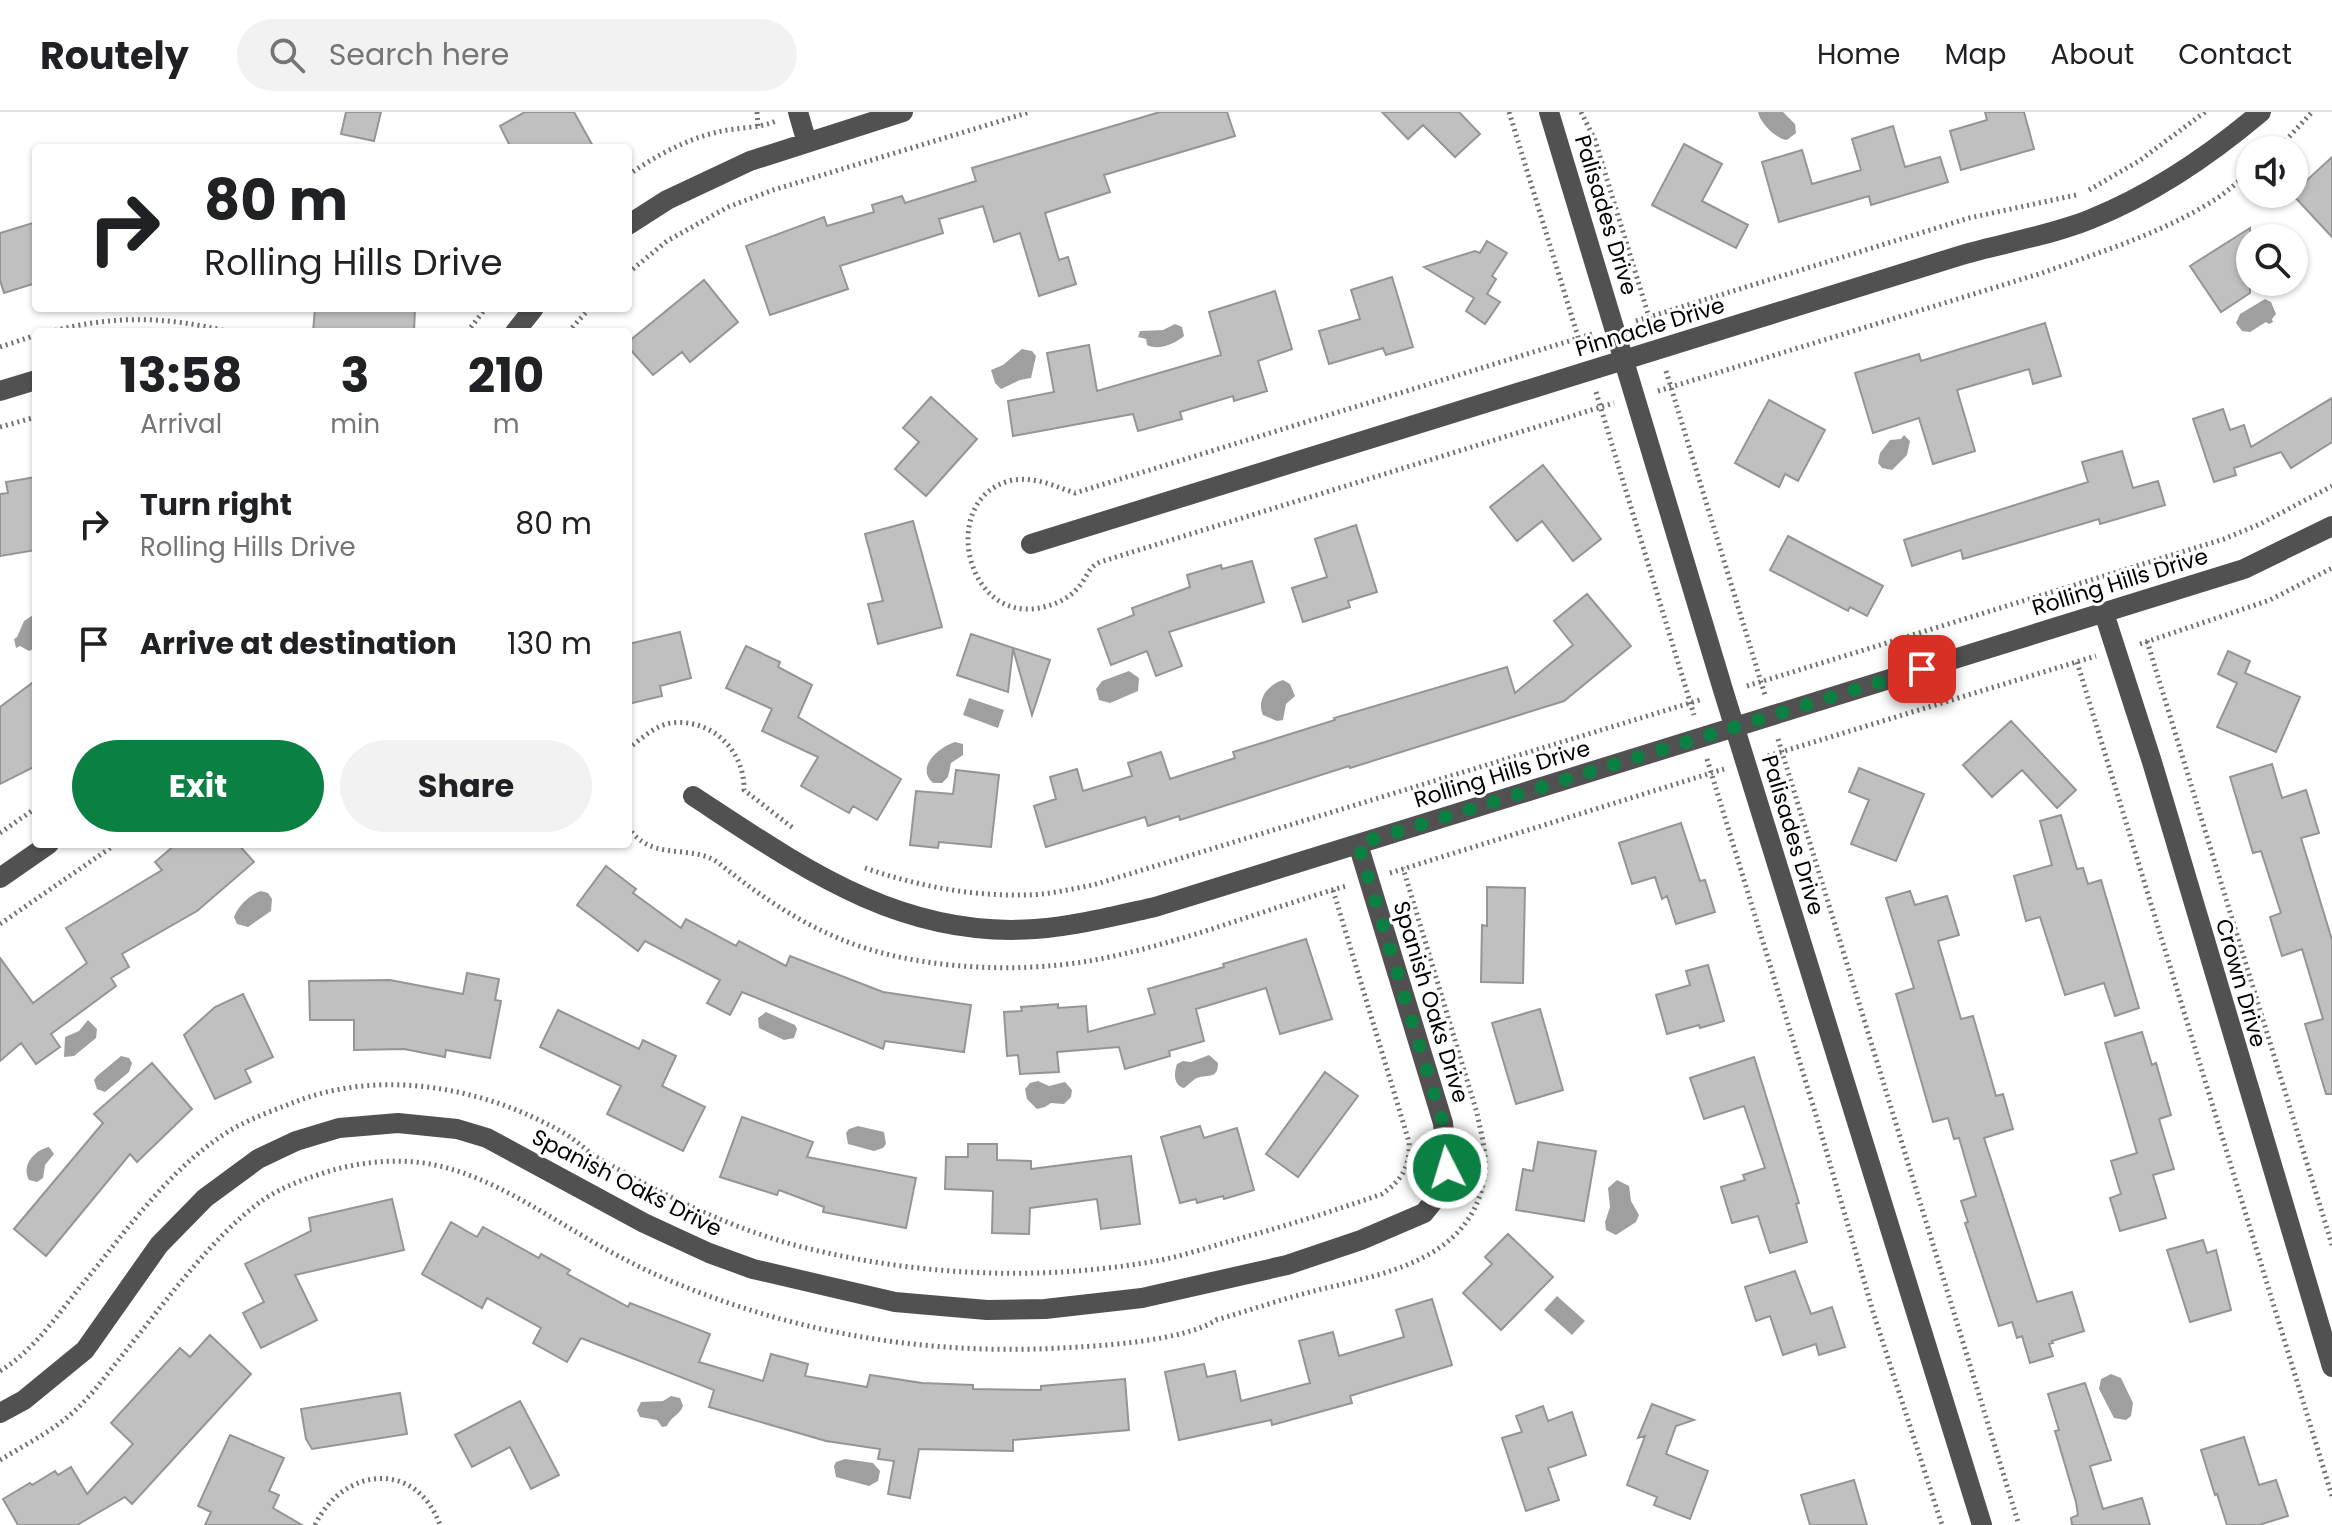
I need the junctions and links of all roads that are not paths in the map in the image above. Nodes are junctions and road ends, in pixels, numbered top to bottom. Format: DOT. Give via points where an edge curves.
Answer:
graph roads {
  1 [pos="903,112"];
  2 [pos="1549,112"];
  3 [pos="2261,112"];
  4 [pos="789,115"];
  5 [pos="807,143"];
  6 [pos="632,222"];
  7 [pos="531,312"];
  8 [pos="518,328"];
  9 [pos="1624,361"];
  10 [pos="32,381"];
  11 [pos="0,391"];
  12 [pos="2332,526"];
  13 [pos="1031,544"];
  14 [pos="2104,613"];
  15 [pos="1735,727"];
  16 [pos="693,796"];
  17 [pos="1358,844"];
  18 [pos="43,848"];
  19 [pos="0,878"];
  20 [pos="2332,1367"];
  21 [pos="0,1413"];
  22 [pos="1982,1525"];
  1 -- 5 [label="street"];
  2 -- 9 [label="street, Palisades Drive"];
  3 -- 9 [label="street, Pinnacle Drive" via="2169,181 2088,220"];
  4 -- 5 [label="street"];
  5 -- 6 [label="street" via="750,161"];
  7 -- 8 [label="street"];
  9 -- 13 [label="street, Pinnacle Drive"];
  9 -- 15 [label="street, Palisades Drive"];
  10 -- 11 [label="street"];
  12 -- 14 [label="street, Rolling Hills Drive" via="2244,569"];
  14 -- 15 [label="street, Rolling Hills Drive"];
  14 -- 20 [label="street, Crown Drive"];
  15 -- 17 [label="street, Rolling Hills Drive"];
  15 -- 22 [label="street, Palisades Drive"];
  16 -- 17 [label="street, Rolling Hills Drive" via="841,889 900,913 979,928 1070,926 1155,907"];
  17 -- 21 [label="street, Spanish Oaks Drive" via="1443,1123 1447,1168 1424,1213 1361,1240 1287,1265 1142,1298 987,1310 895,1302 753,1269 709,1253 487,1138 398,1123 339,1128 258,1159 205,1198 159,1245 85,1350"];
  18 -- 19 [label="street"];
}
